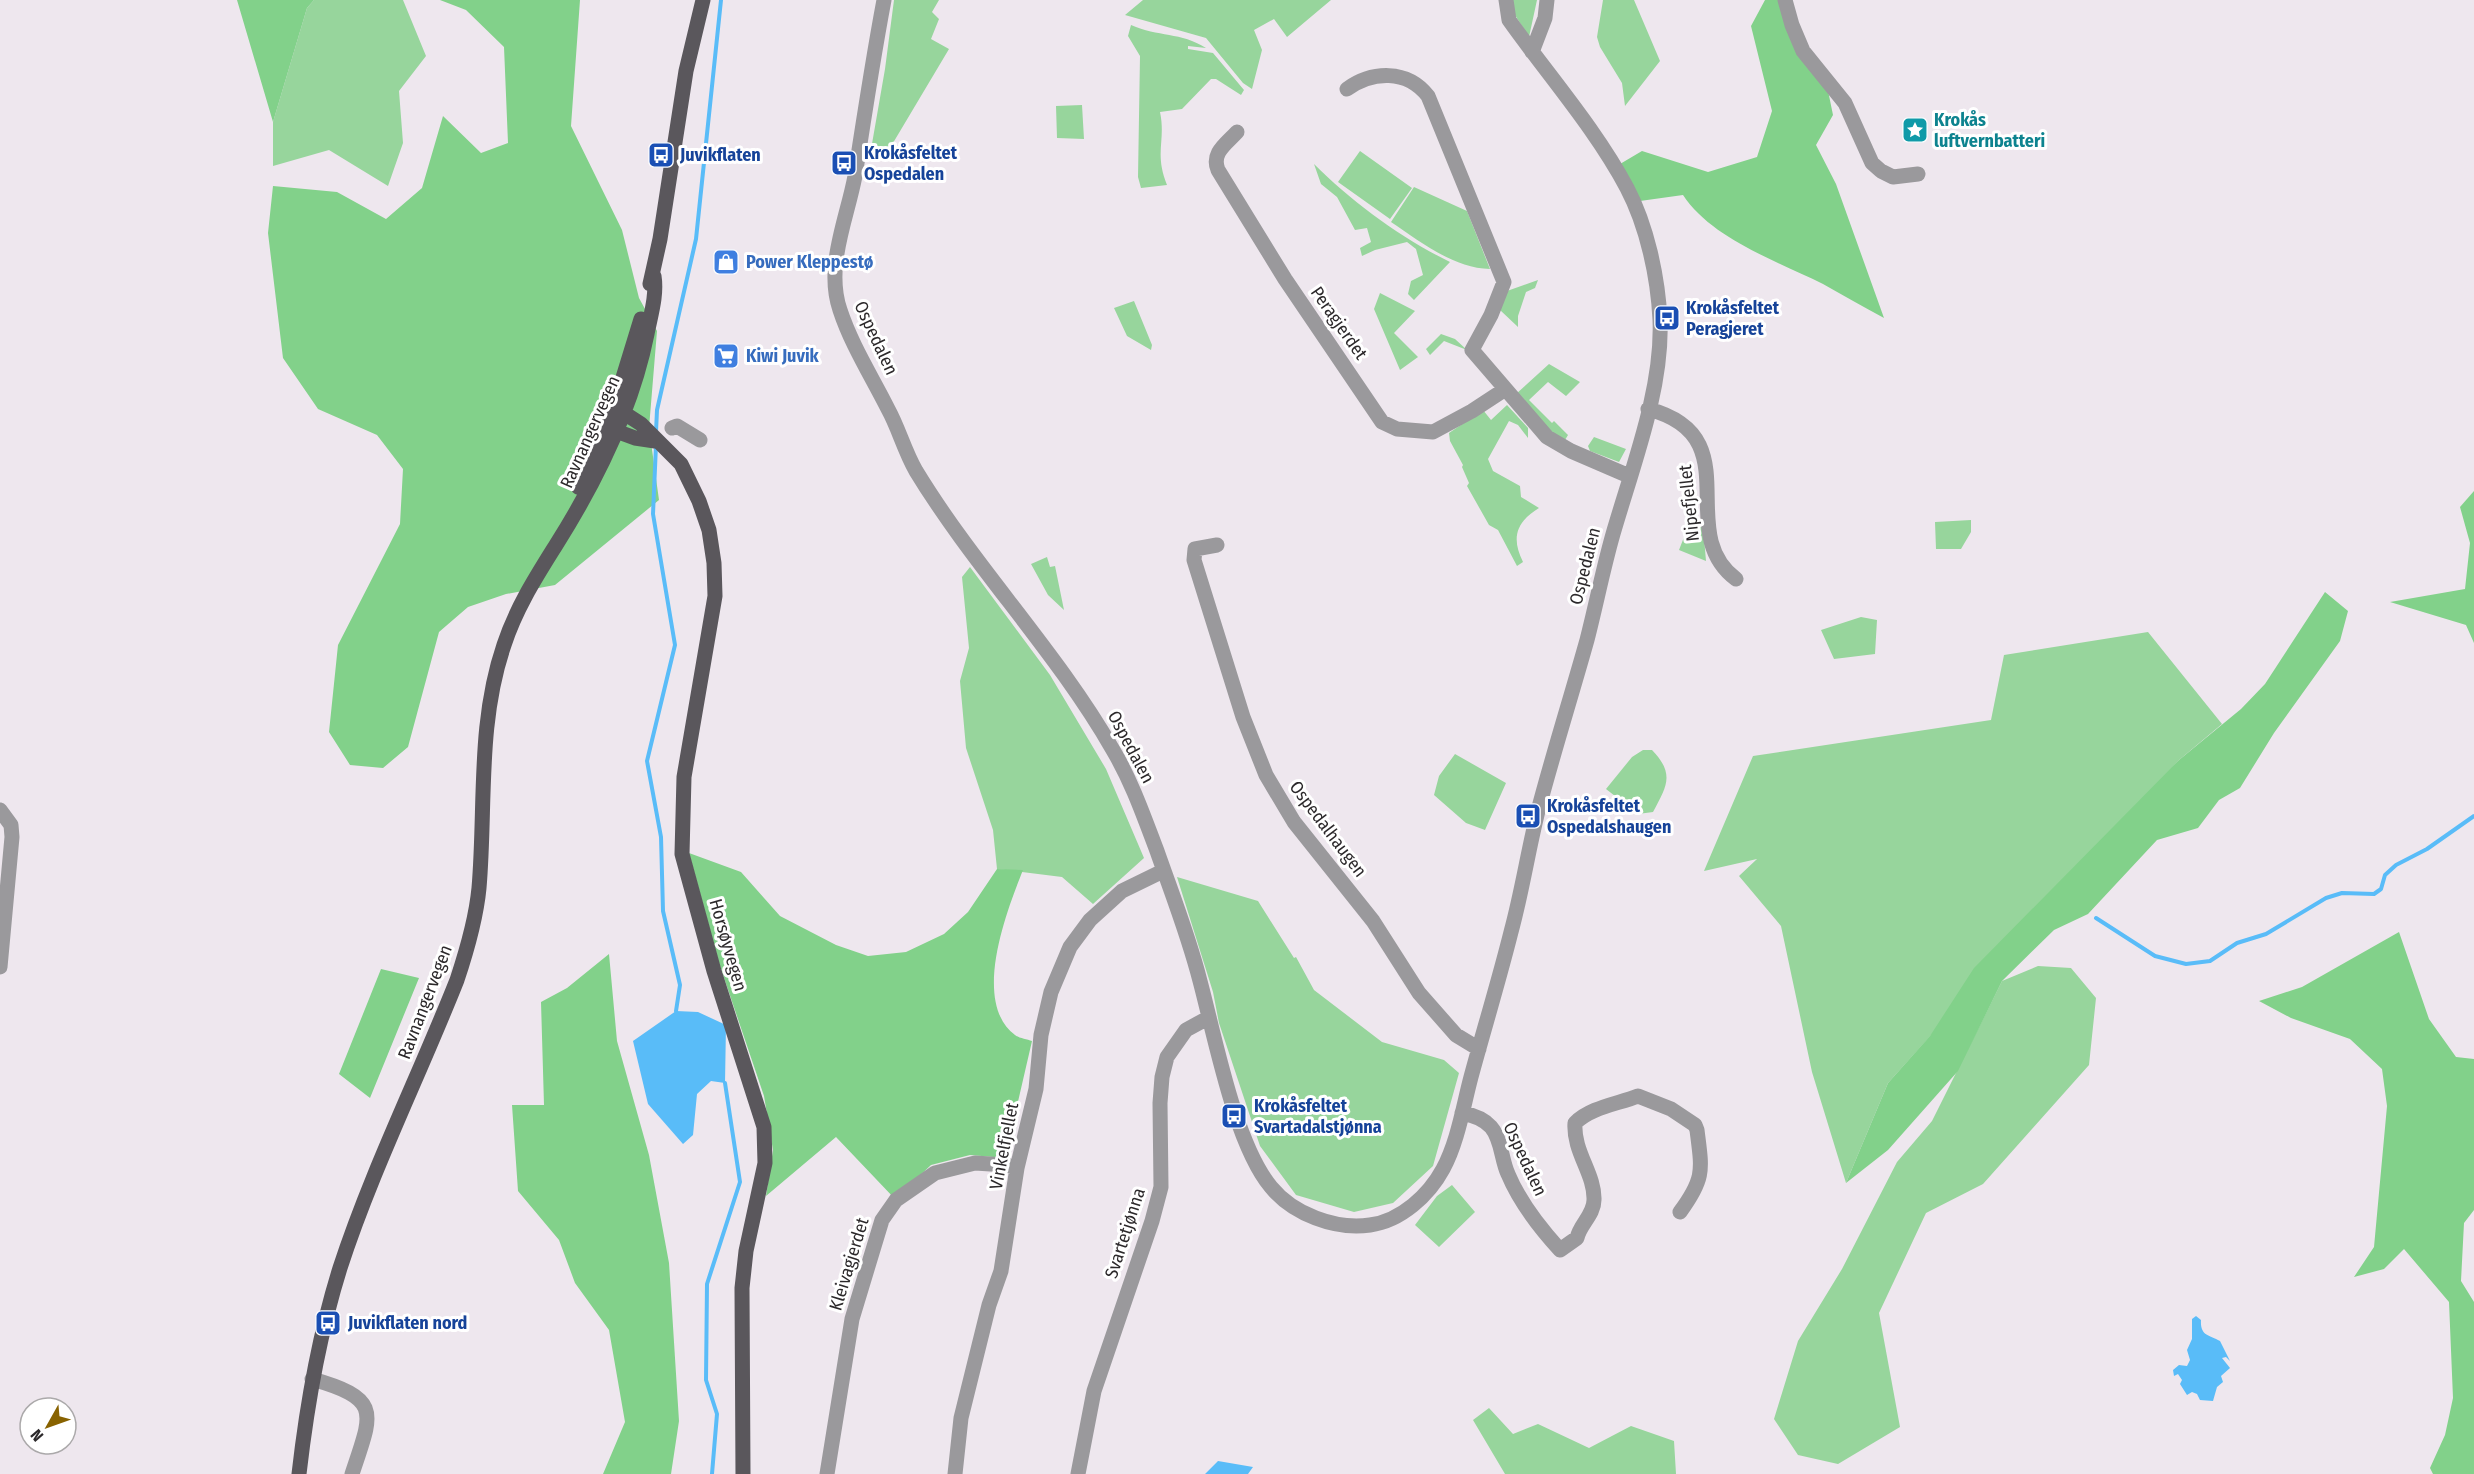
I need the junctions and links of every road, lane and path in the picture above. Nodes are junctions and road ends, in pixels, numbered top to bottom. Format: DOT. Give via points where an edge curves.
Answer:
graph roads {
  1 [pos="693,0"];
  2 [pos="703,0"];
  3 [pos="884,0"];
  4 [pos="1506,0"];
  5 [pos="1547,0"];
  6 [pos="1785,0"];
  7 [pos="1532,52"];
  8 [pos="686,71"];
  9 [pos="1347,88"];
  10 [pos="1238,132"];
  11 [pos="1918,174"];
  12 [pos="1504,390"];
  13 [pos="1648,409"];
  14 [pos="617,415"];
  15 [pos="672,428"];
  16 [pos="616,431"];
  17 [pos="700,440"];
  18 [pos="656,441"];
  19 [pos="1629,476"];
  20 [pos="1217,545"];
  21 [pos="544,560"];
  22 [pos="1736,579"];
  23 [pos="0,810"];
  24 [pos="1163,871"];
  25 [pos="0,967"];
  26 [pos="1208,1018"];
  27 [pos="1479,1049"];
  28 [pos="1462,1113"];
  29 [pos="1017,1168"];
  30 [pos="1680,1212"];
  31 [pos="312,1380"];
  32 [pos="299,1474"];
  33 [pos="352,1474"];
  34 [pos="743,1474"];
  35 [pos="827,1474"];
  36 [pos="955,1474"];
  37 [pos="1078,1474"];
  1 -- 8 [label="main road, Ravnangervegen"];
  2 -- 8 [label="main road, Ravnangervegen"];
  3 -- 24 [label="street, Ospedalen" via="837,255 840,311 920,477 1113,749"];
  4 -- 7 [label="street, Ospedalen" via="1509,20"];
  5 -- 7 [label="street" via="1545,18"];
  6 -- 11 [label="street" via="1803,51 1845,103 1872,163 1888,176"];
  7 -- 13 [label="street, Ospedalen" via="1612,163 1640,219 1660,314 1659,349"];
  8 -- 14 [label="main road, Ravnangervegen" via="654,276"];
  9 -- 12 [label="street" via="1383,74 1415,83 1432,102 1504,282 1472,350"];
  10 -- 12 [label="street, Peragjerdet" via="1216,156 1218,170 1285,279 1382,422 1397,429 1433,432"];
  12 -- 19 [label="street" via="1547,437"];
  13 -- 19 [label="street, Ospedalen"];
  13 -- 22 [label="street, Nipefjellet" via="1683,423 1698,439 1715,554 1721,566"];
  14 -- 16 [label="main road"];
  14 -- 18 [label="main road, Horsøyvegen" via="641,424"];
  14 -- 21 [label="main road, Ravnangervegen"];
  15 -- 17 [label="street" via="677,426"];
  16 -- 18 [label="main road"];
  16 -- 21 [label="main road, Ravnangervegen" via="582,500"];
  18 -- 34 [label="main road, Horsøyvegen" via="681,464 709,530 715,596 684,777 682,854 714,971 764,1127 766,1145 743,1271"];
  19 -- 27 [label="street, Ospedalen"];
  20 -- 27 [label="street, Ospedalhaugen" via="1196,549 1194,560 1243,717 1266,775 1294,822 1373,921 1419,993 1456,1035"];
  21 -- 31 [label="main road, Ravnangervegen" via="512,624 491,692 484,750 478,890 469,943 349,1242 325,1319"];
  23 -- 25 [label="street" via="11,825 12,837"];
  24 -- 26 [label="street, Ospedalen" via="1200,981"];
  24 -- 29 [label="street, Vinkelfjellet" via="1127,888 1104,906 1065,957 1051,992 1041,1035 1036,1089"];
  26 -- 28 [label="street, Ospedalen" via="1258,1168 1281,1198 1311,1215 1339,1224 1369,1226 1414,1205 1445,1166"];
  26 -- 37 [label="street, Svartetjønna" via="1186,1030 1167,1057 1160,1102 1161,1187 1094,1391"];
  27 -- 28 [label="street, Ospedalen"];
  28 -- 30 [label="street, Ospedalen" via="1491,1127 1524,1206 1560,1250 1577,1238 1594,1204 1593,1190 1575,1140 1575,1123 1584,1114 1638,1096 1663,1105 1697,1130 1699,1184"];
  29 -- 35 [label="street, Kleivagjerdet" via="975,1164 935,1173 896,1200 882,1220 848,1337"];
  29 -- 36 [label="street, Vinkelfjellet" via="1001,1271 961,1418"];
  31 -- 32 [label="main road, Ravnangervegen"];
  31 -- 33 [label="street" via="351,1392 366,1411 366,1431"];
}
